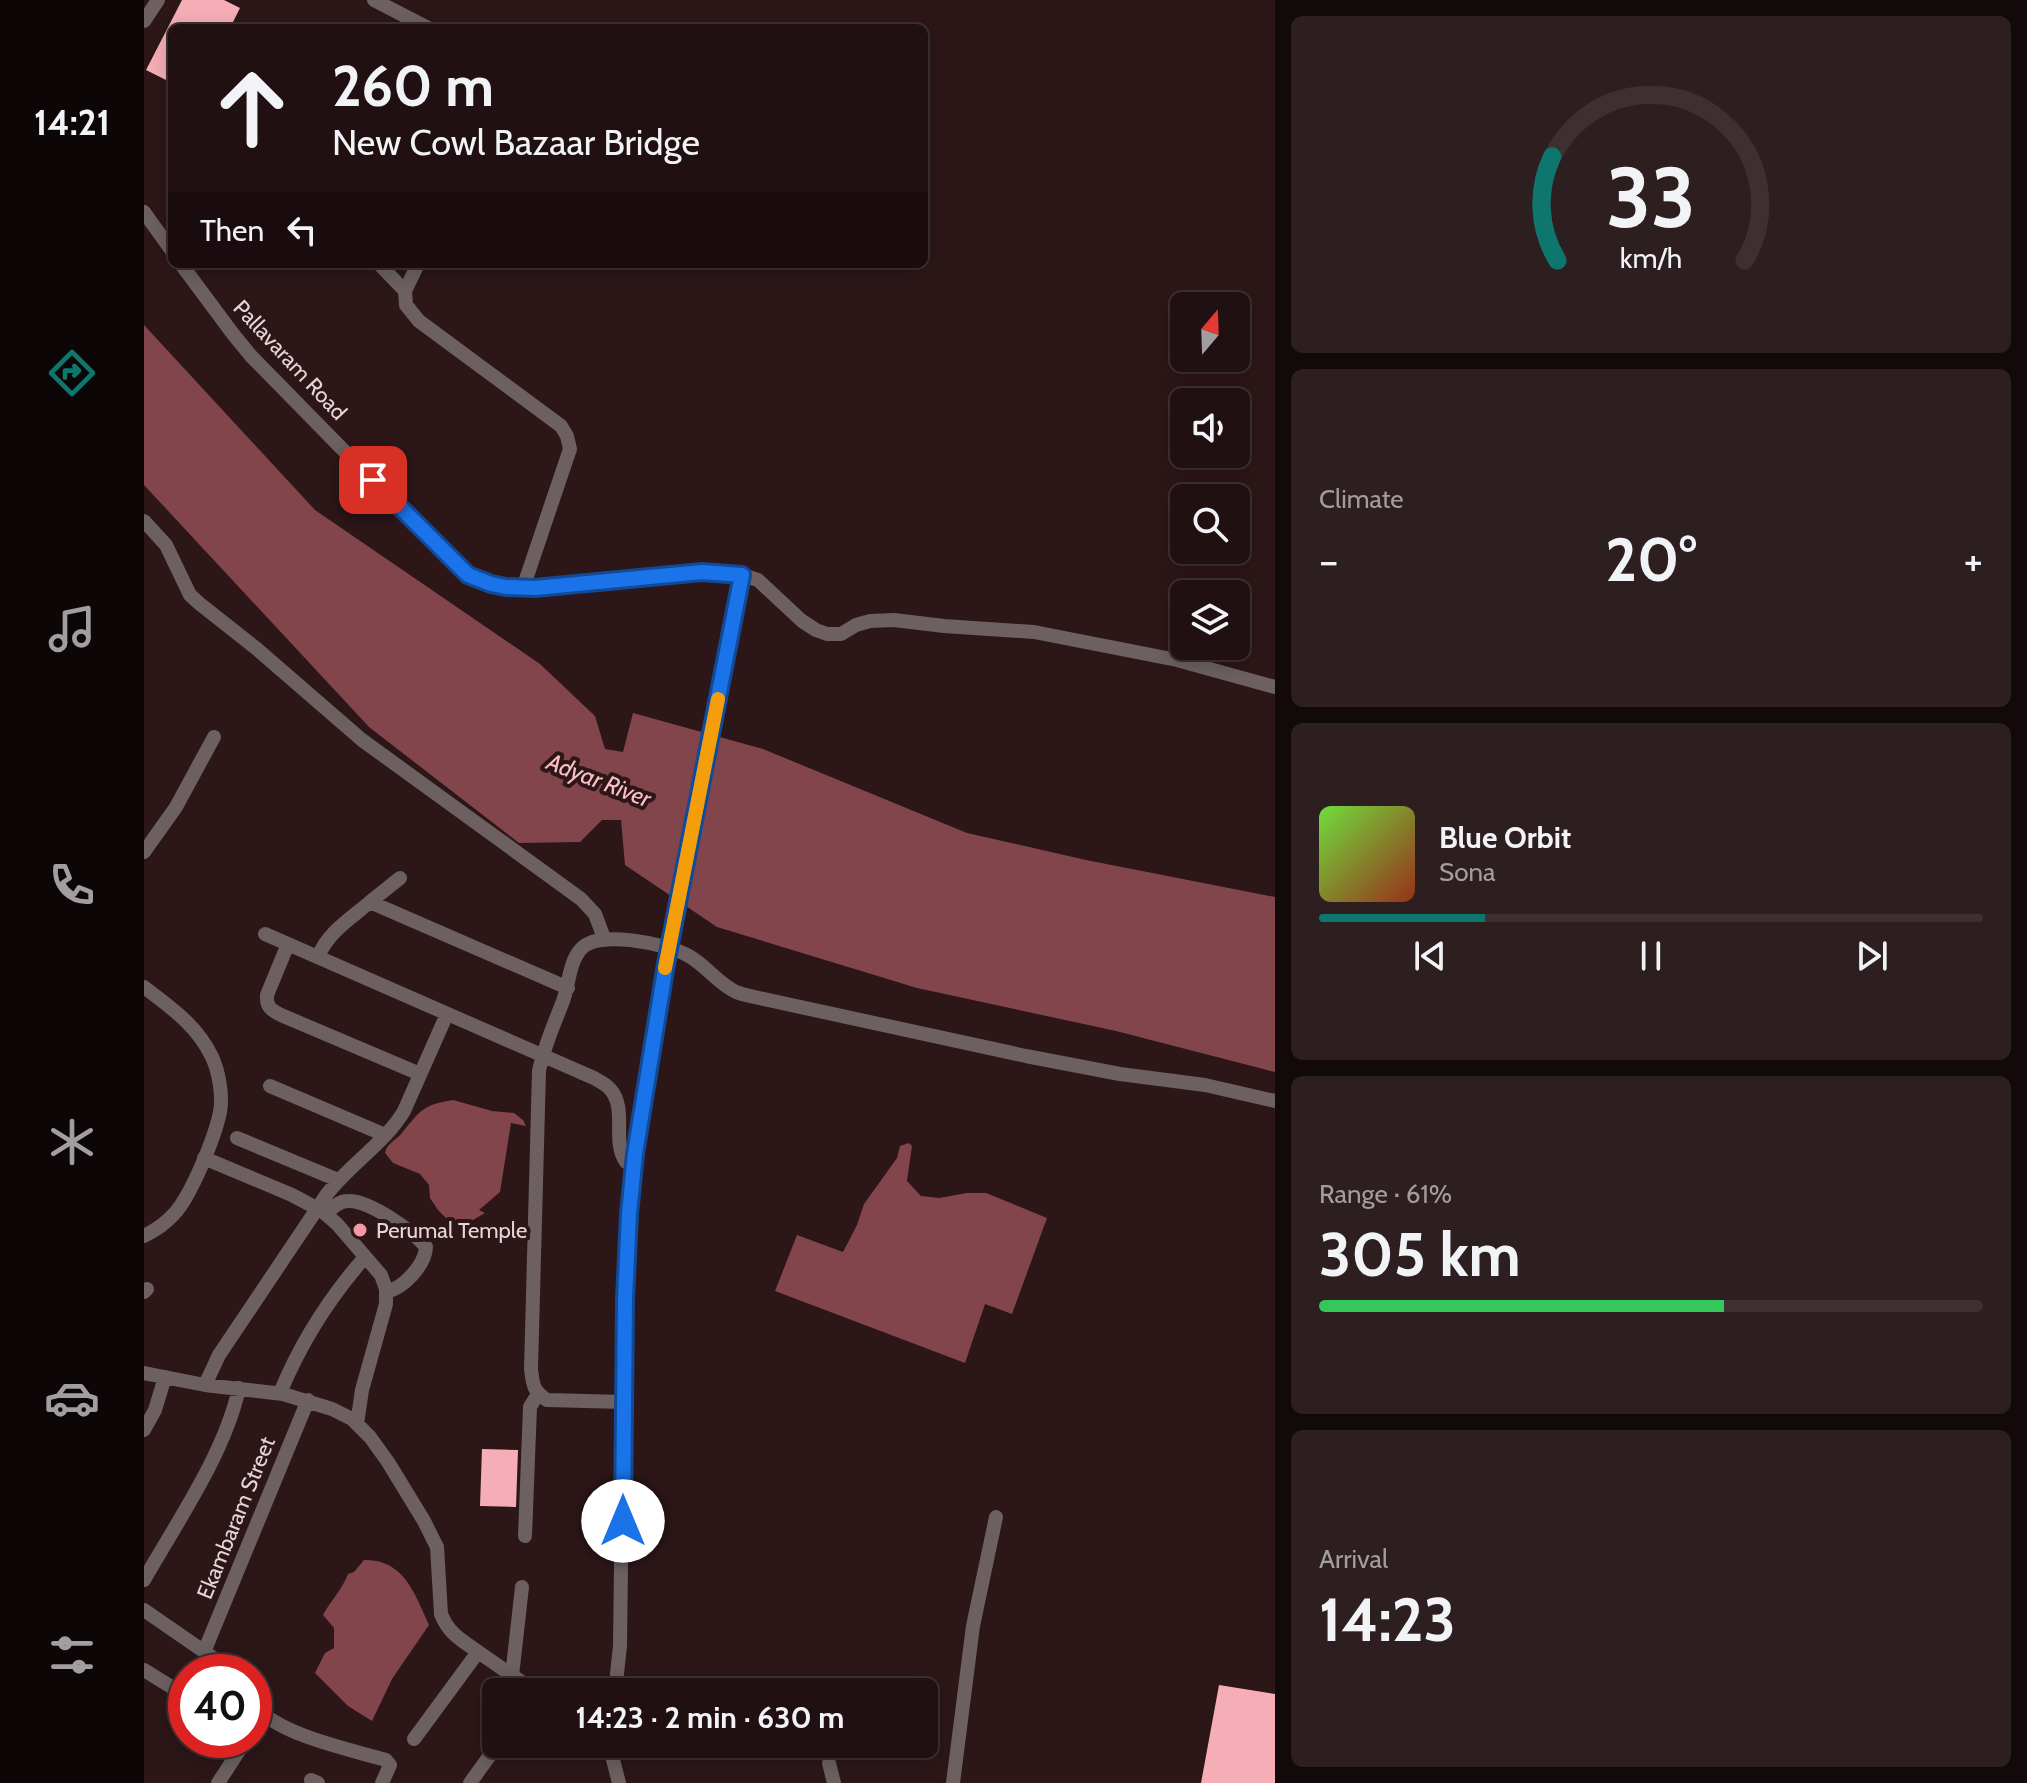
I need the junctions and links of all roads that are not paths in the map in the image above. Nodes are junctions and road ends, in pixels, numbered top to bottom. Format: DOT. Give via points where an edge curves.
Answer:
graph roads {
  1 [pos="158,0"];
  2 [pos="374,0"];
  3 [pos="144,21"];
  4 [pos="420,24"];
  5 [pos="144,212"];
  6 [pos="168,245"];
  7 [pos="184,268"];
  8 [pos="383,268"];
  9 [pos="416,268"];
  10 [pos="405,291"];
  11 [pos="144,521"];
  12 [pos="742,575"];
  13 [pos="523,588"];
  14 [pos="1275,687"];
  15 [pos="214,737"];
  16 [pos="144,852"];
  17 [pos="400,878"];
  18 [pos="370,902"];
  19 [pos="265,934"];
  20 [pos="604,938"];
  21 [pos="288,944"];
  22 [pos="318,957"];
  23 [pos="144,987"];
  24 [pos="568,988"];
  25 [pos="447,1014"];
  26 [pos="542,1055"];
  27 [pos="420,1074"];
  28 [pos="270,1086"];
  29 [pos="1275,1101"];
  30 [pos="385,1135"];
  31 [pos="237,1138"];
  32 [pos="204,1158"];
  33 [pos="634,1163"];
  34 [pos="338,1180"];
  35 [pos="322,1211"];
  36 [pos="144,1236"];
  37 [pos="365,1257"];
  38 [pos="386,1292"];
  39 [pos="144,1373"];
  40 [pos="165,1377"];
  41 [pos="205,1385"];
  42 [pos="239,1388"];
  43 [pos="280,1393"];
  44 [pos="538,1394"];
  45 [pos="308,1400"];
  46 [pos="623,1402"];
  47 [pos="357,1424"];
  48 [pos="144,1430"];
  49 [pos="996,1517"];
  50 [pos="525,1536"];
  51 [pos="144,1580"];
  52 [pos="522,1587"];
  53 [pos="144,1610"];
  54 [pos="204,1652"];
  55 [pos="478,1652"];
  56 [pos="206,1654"];
  57 [pos="144,1670"];
  58 [pos="512,1676"];
  59 [pos="515,1678"];
  60 [pos="617,1678"];
  61 [pos="168,1685"];
  62 [pos="272,1720"];
  63 [pos="414,1739"];
  64 [pos="234,1758"];
  65 [pos="488,1758"];
  66 [pos="612,1758"];
  67 [pos="829,1763"];
  68 [pos="617,1780"];
  69 [pos="218,1783"];
  70 [pos="382,1783"];
  71 [pos="470,1783"];
  72 [pos="834,1783"];
  73 [pos="953,1783"];
  1 -- 3 [label="street"];
  2 -- 4 [label="street"];
  5 -- 6 [label="street"];
  7 -- 13 [label="street, Pallavaram Road" via="251,356 452,561 491,584"];
  8 -- 10 [label="street"];
  9 -- 10 [label="street"];
  10 -- 13 [label="street" via="406,305 419,321 561,426 567,436 570,449"];
  11 -- 20 [label="street" via="166,545 190,595 362,740 581,899 595,914"];
  12 -- 13 [label="street, Pallavaram Road" via="702,572"];
  12 -- 14 [label="street" via="758,580 802,621 827,634 894,620 1034,632 1177,660"];
  12 -- 33 [label="street, bridge" via="666,964"];
  15 -- 16 [label="street"];
  17 -- 18 [label="street"];
  18 -- 22 [label="street" via="332,933"];
  18 -- 24 [label="street"];
  19 -- 21 [label="street"];
  20 -- 24 [label="street" via="589,942 575,957"];
  20 -- 29 [label="street" via="680,952 737,993 1026,1056"];
  21 -- 22 [label="street"];
  21 -- 27 [label="street" via="267,995 271,1009"];
  22 -- 25 [label="street"];
  23 -- 32 [label="street" via="193,1027 213,1059 220,1111"];
  24 -- 26 [label="street"];
  25 -- 26 [label="street"];
  25 -- 27 [label="street"];
  26 -- 33 [label="street" via="611,1090 618,1106 620,1153"];
  26 -- 44 [label="street" via="531,1369"];
  27 -- 30 [label="street" via="404,1111"];
  28 -- 30 [label="street"];
  30 -- 34 [label="street"];
  31 -- 34 [label="street"];
  32 -- 35 [label="street"];
  32 -- 36 [label="street" via="176,1212"];
  33 -- 46 [label="street"];
  34 -- 35 [label="street"];
  35 -- 37 [label="street"];
  35 -- 38 [label="street" via="349,1201 365,1204 422,1241 426,1256 401,1286"];
  35 -- 41 [label="street" via="219,1355"];
  37 -- 38 [label="street" via="381,1275"];
  37 -- 43 [label="street" via="311,1329"];
  38 -- 47 [label="street"];
  39 -- 40 [label="street"];
  40 -- 41 [label="street"];
  40 -- 48 [label="street"];
  41 -- 42 [label="street"];
  42 -- 43 [label="street"];
  42 -- 51 [label="street" via="203,1476"];
  43 -- 45 [label="street"];
  44 -- 46 [label="street" via="547,1400"];
  44 -- 50 [label="street" via="530,1407"];
  45 -- 47 [label="street"];
  45 -- 54 [label="street, Ekambaram Street"];
  46 -- 60 [label="street"];
  47 -- 55 [label="street" via="388,1462 437,1547 445,1624"];
  49 -- 73 [label="street" via="973,1626"];
  52 -- 58 [label="street"];
  53 -- 54 [label="street"];
  54 -- 56 [label="street"];
  55 -- 58 [label="street"];
  55 -- 63 [label="street"];
  57 -- 61 [label="street"];
  58 -- 59 [label="street"];
  62 -- 70 [label="street" via="386,1760 390,1765"];
  64 -- 69 [label="street"];
  65 -- 71 [label="street"];
  66 -- 68 [label="street"];
  67 -- 72 [label="street"];
}
